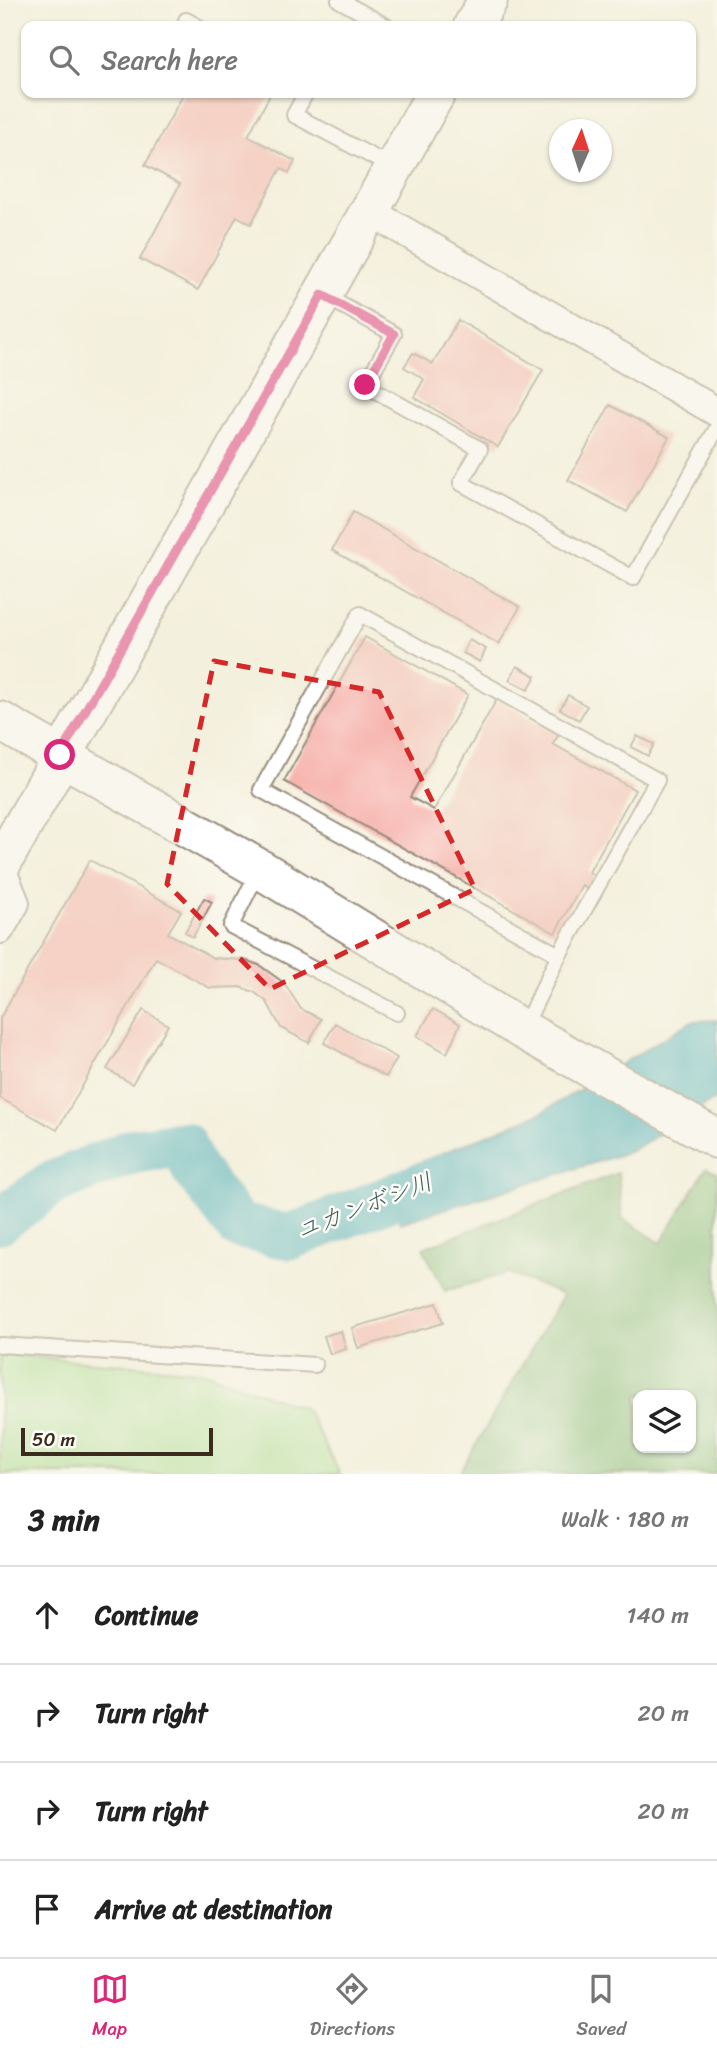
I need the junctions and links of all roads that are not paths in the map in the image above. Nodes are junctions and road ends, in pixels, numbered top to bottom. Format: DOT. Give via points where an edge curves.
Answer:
graph roads {
  1 [pos="339,0"];
  2 [pos="488,0"];
  3 [pos="377,21"];
  4 [pos="476,21"];
  5 [pos="303,98"];
  6 [pos="433,98"];
  7 [pos="394,168"];
  8 [pos="369,211"];
  9 [pos="322,295"];
  10 [pos="717,412"];
  11 [pos="717,428"];
  12 [pos="0,721"];
  13 [pos="60,755"];
  14 [pos="0,866"];
  15 [pos="260,869"];
  16 [pos="0,929"];
  17 [pos="559,955"];
  18 [pos="397,1013"];
  19 [pos="523,1030"];
  20 [pos="716,1138"];
  21 [pos="0,1345"];
  22 [pos="315,1366"];
  1 -- 3 [label="lane"];
  2 -- 4 [label="street"];
  5 -- 7 [label="lane" via="294,115"];
  6 -- 7 [label="street"];
  7 -- 8 [label="street"];
  8 -- 9 [label="street"];
  8 -- 10 [label="street"];
  9 -- 11 [label="lane" via="394,334 365,385 480,449 461,483 634,578"];
  9 -- 13 [label="street"];
  12 -- 13 [label="street"];
  13 -- 14 [label="street"];
  13 -- 15 [label="street"];
  14 -- 16 [label="street" via="15,903"];
  15 -- 18 [label="lane" via="231,926"];
  15 -- 19 [label="street"];
  17 -- 17 [label="lane" via="657,779 360,614 261,790"];
  17 -- 19 [label="lane"];
  19 -- 20 [label="street"];
  21 -- 22 [label="lane"];
}
